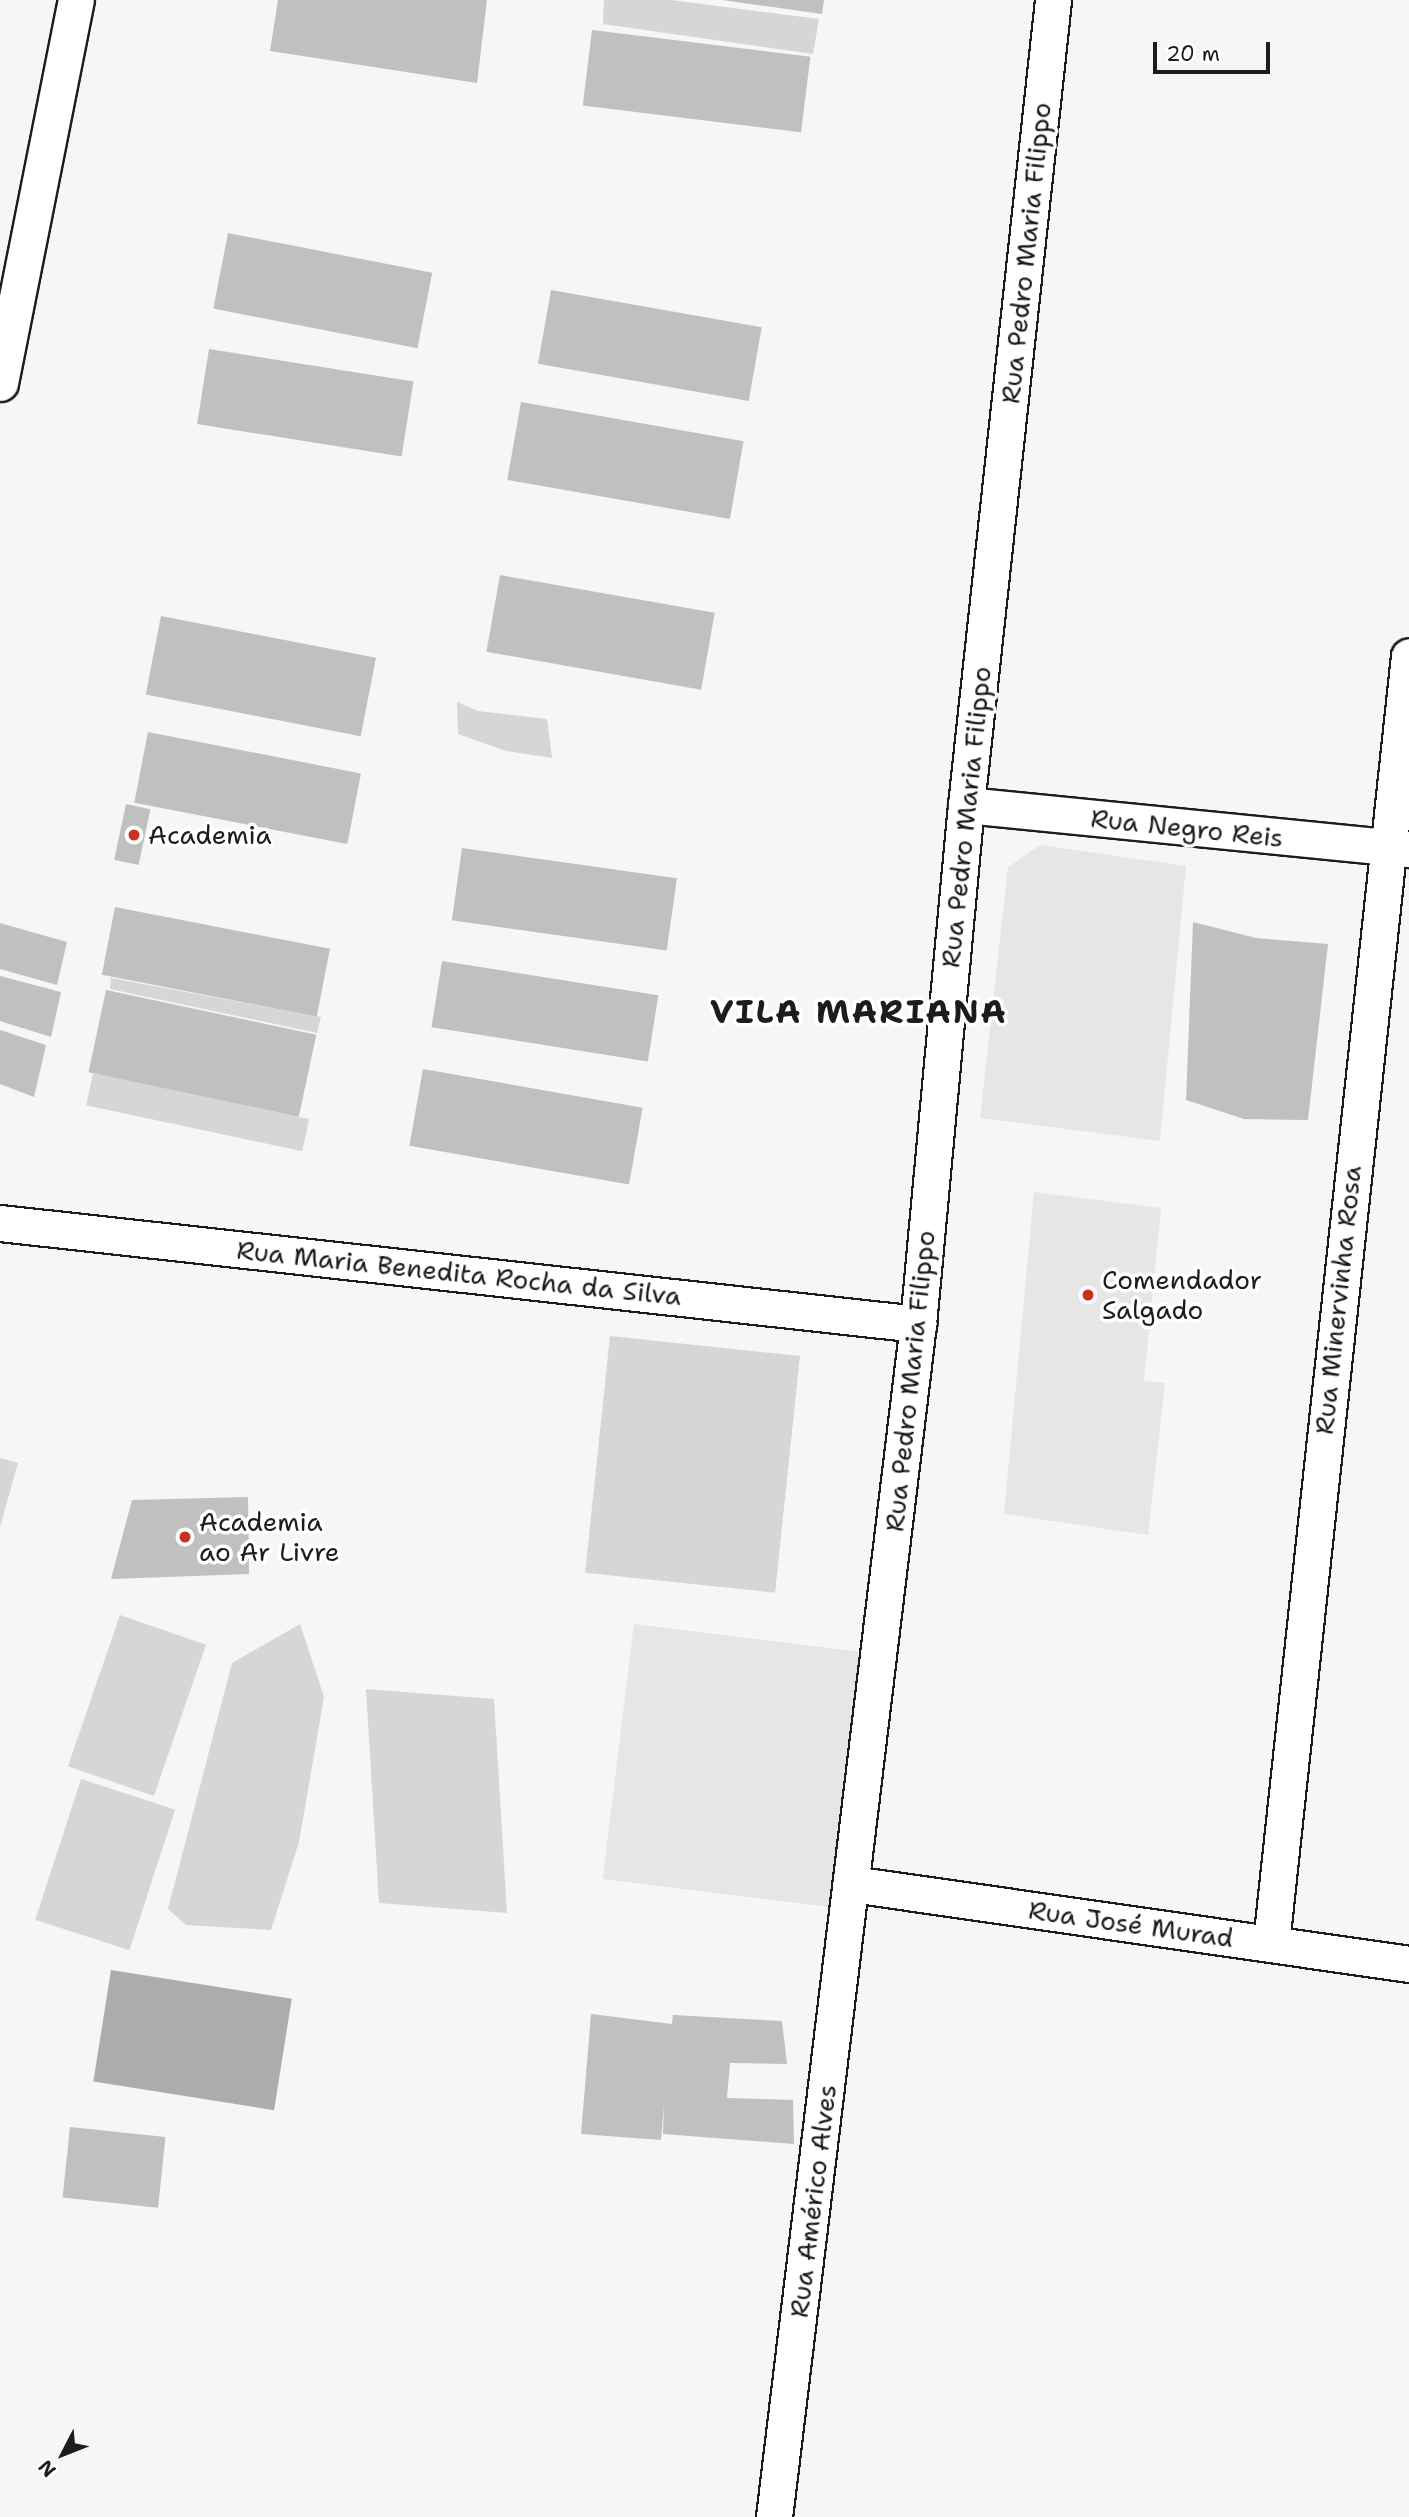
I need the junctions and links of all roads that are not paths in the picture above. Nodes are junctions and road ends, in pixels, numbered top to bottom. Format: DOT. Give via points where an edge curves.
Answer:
graph roads {
  1 [pos="76,0"];
  2 [pos="1053,0"];
  3 [pos="0,383"];
  4 [pos="1409,656"];
  5 [pos="966,805"];
  6 [pos="1397,848"];
  7 [pos="0,1223"];
  8 [pos="918,1324"];
  9 [pos="852,1884"];
  10 [pos="1270,1943"];
  11 [pos="1409,1964"];
  12 [pos="774,2517"];
  1 -- 3 [label="street"];
  2 -- 5 [label="street, Rua Pedro Maria Filippo"];
  4 -- 6 [label="street, Rua Minervinha Rosa"];
  5 -- 6 [label="street, Rua Negro Reis"];
  5 -- 8 [label="street, Rua Pedro Maria Filippo"];
  6 -- 10 [label="street, Rua Minervinha Rosa"];
  7 -- 8 [label="street, Rua Maria Benedita Rocha da Silva"];
  8 -- 9 [label="street, Rua Pedro Maria Filippo"];
  9 -- 10 [label="street, Rua José Murad"];
  9 -- 12 [label="street, Rua Américo Alves"];
  10 -- 11 [label="street, Rua José Murad"];
}
